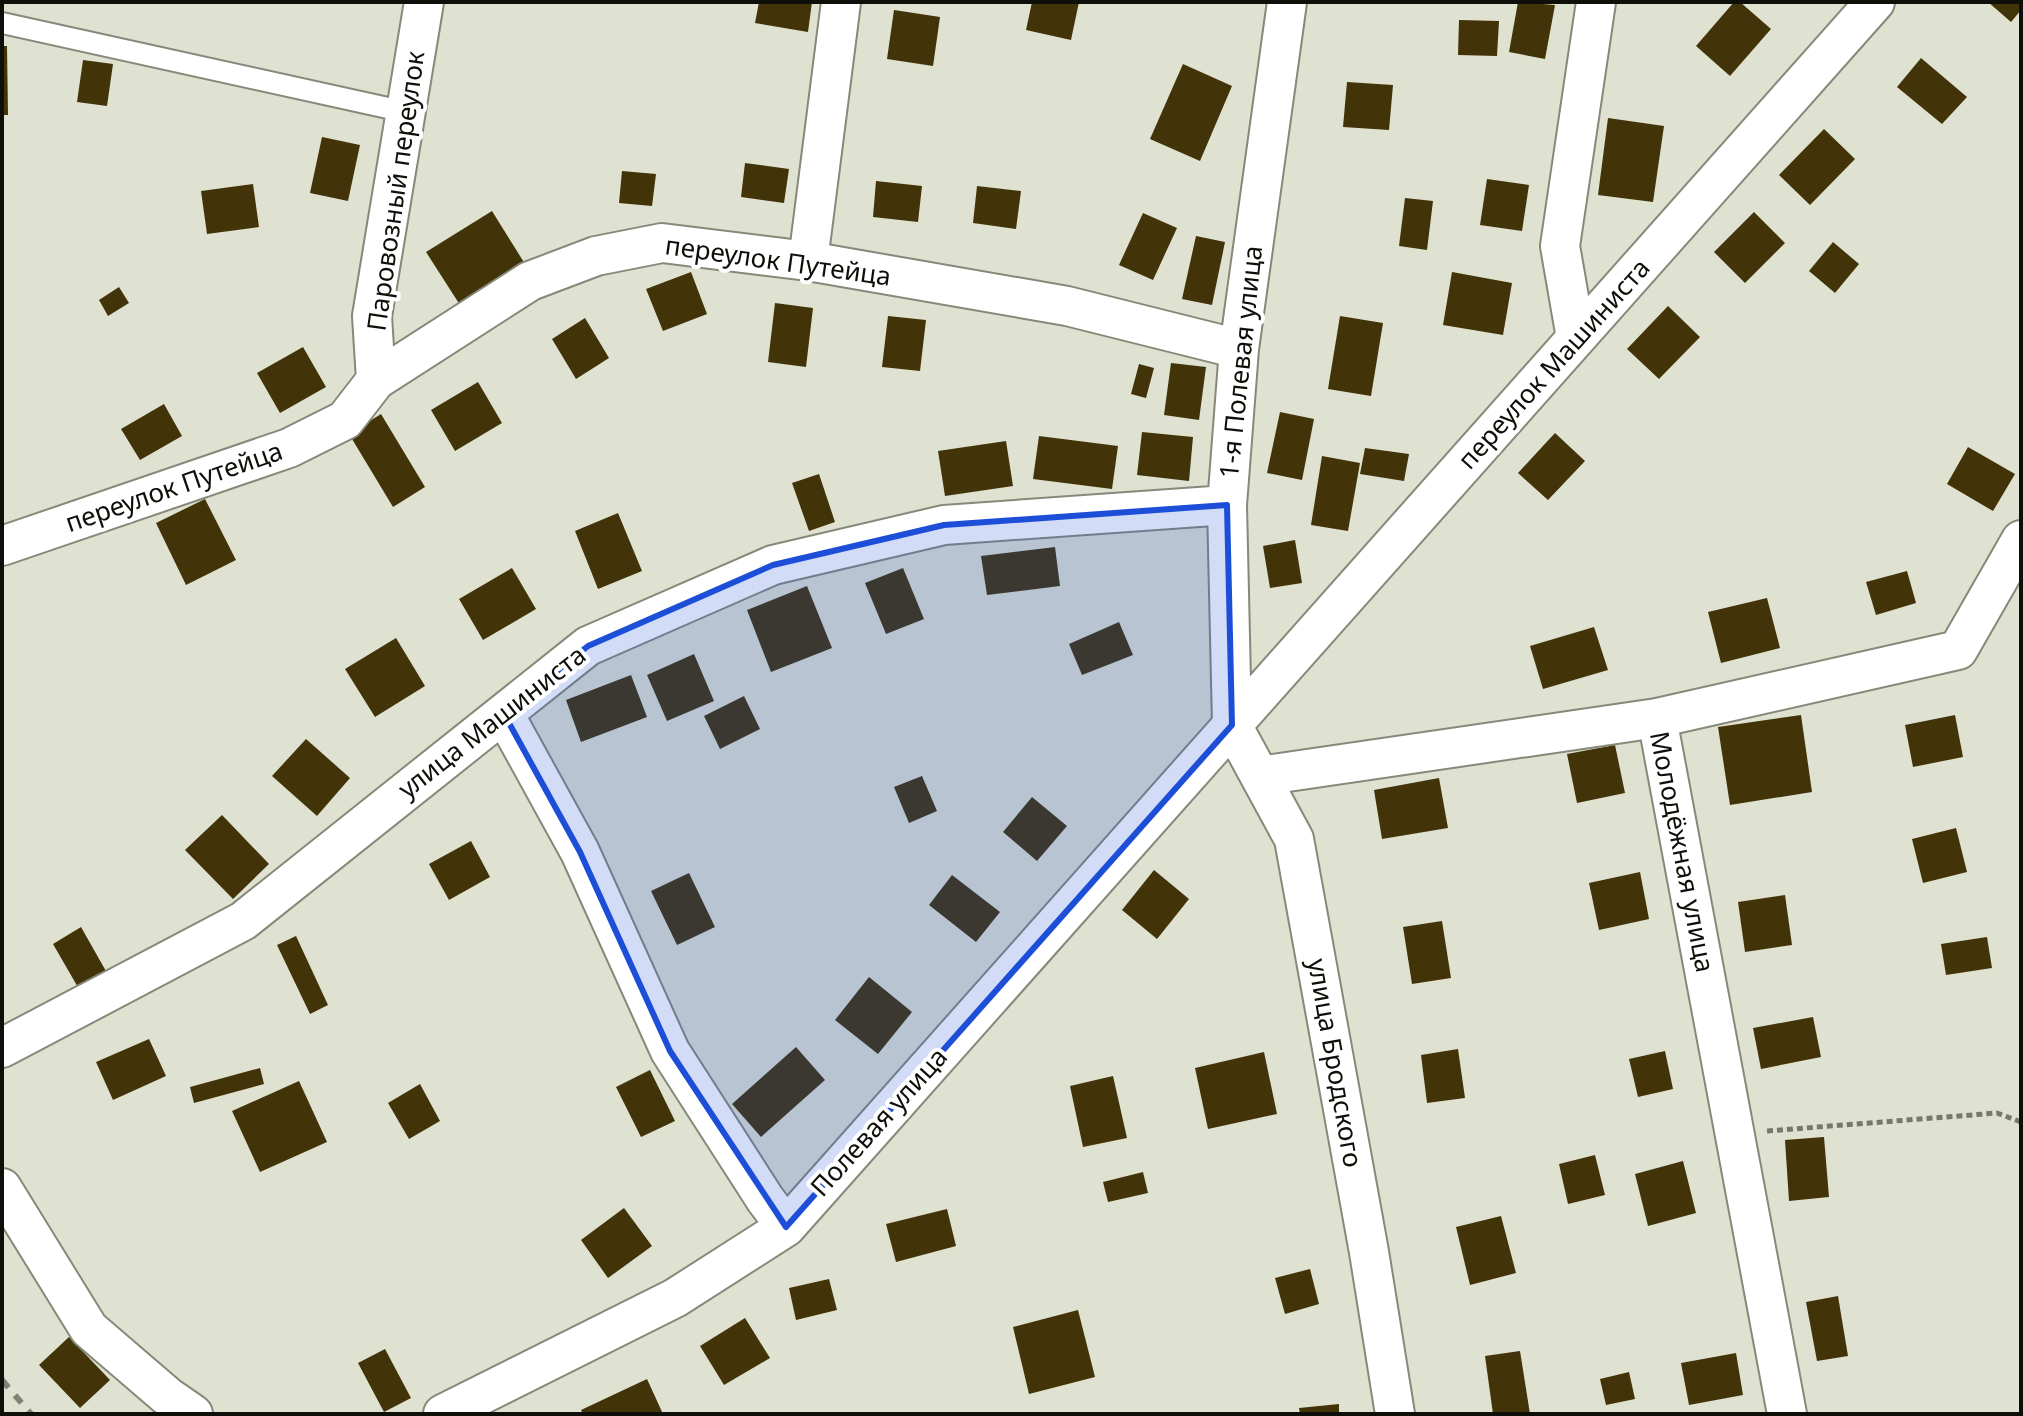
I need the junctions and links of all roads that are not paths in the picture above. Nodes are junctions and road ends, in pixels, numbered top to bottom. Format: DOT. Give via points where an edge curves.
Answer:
graph roads {
  1 [pos="424,2"];
  2 [pos="841,2"];
  3 [pos="1287,2"];
  4 [pos="1596,2"];
  5 [pos="1875,2"];
  6 [pos="2,23"];
  7 [pos="406,112"];
  8 [pos="808,261"];
  9 [pos="1576,338"];
  10 [pos="1239,349"];
  11 [pos="376,380"];
  12 [pos="1227,505"];
  13 [pos="2021,540"];
  14 [pos="2,546"];
  15 [pos="504,714"];
  16 [pos="1657,718"];
  17 [pos="1232,725"];
  18 [pos="1260,776"];
  19 [pos="2,1048"];
  20 [pos="2,1188"];
  21 [pos="786,1227"];
  22 [pos="193,1414"];
  23 [pos="443,1414"];
  24 [pos="1395,1414"];
  25 [pos="1787,1414"];
  1 -- 7 [label="street, Паровозный переулок"];
  2 -- 8 [label="street"];
  3 -- 10 [label="street, 1-я Полевая улица"];
  4 -- 9 [label="street" via="1560,246"];
  5 -- 9 [label="street, переулок Машиниста"];
  6 -- 7 [label="lane"];
  7 -- 11 [label="street, Паровозный переулок" via="372,316"];
  8 -- 10 [label="street, переулок Путейца" via="1067,306"];
  8 -- 11 [label="street, переулок Путейца" via="662,243 596,256 530,281"];
  9 -- 17 [label="street, переулок Машиниста"];
  10 -- 12 [label="street, 1-я Полевая улица"];
  11 -- 14 [label="street, переулок Путейца" via="345,420 289,448"];
  12 -- 15 [label="street, улица Машиниста" via="944,525 773,565 588,646"];
  12 -- 17 [label="street, 1-я Полевая улица"];
  13 -- 16 [label="street, Молодёжная улица" via="1958,650"];
  15 -- 19 [label="street, улица Машиниста" via="243,921"];
  15 -- 21 [label="street" via="580,852 670,1051"];
  16 -- 18 [label="street"];
  16 -- 25 [label="street, Молодёжная улица"];
  17 -- 18 [label="street, улица Бродского"];
  17 -- 21 [label="street, Полевая улица"];
  18 -- 24 [label="street, улица Бродского" via="1294,839"];
  20 -- 22 [label="street" via="89,1329"];
  21 -- 23 [label="street, Полевая улица" via="675,1298"];
}
